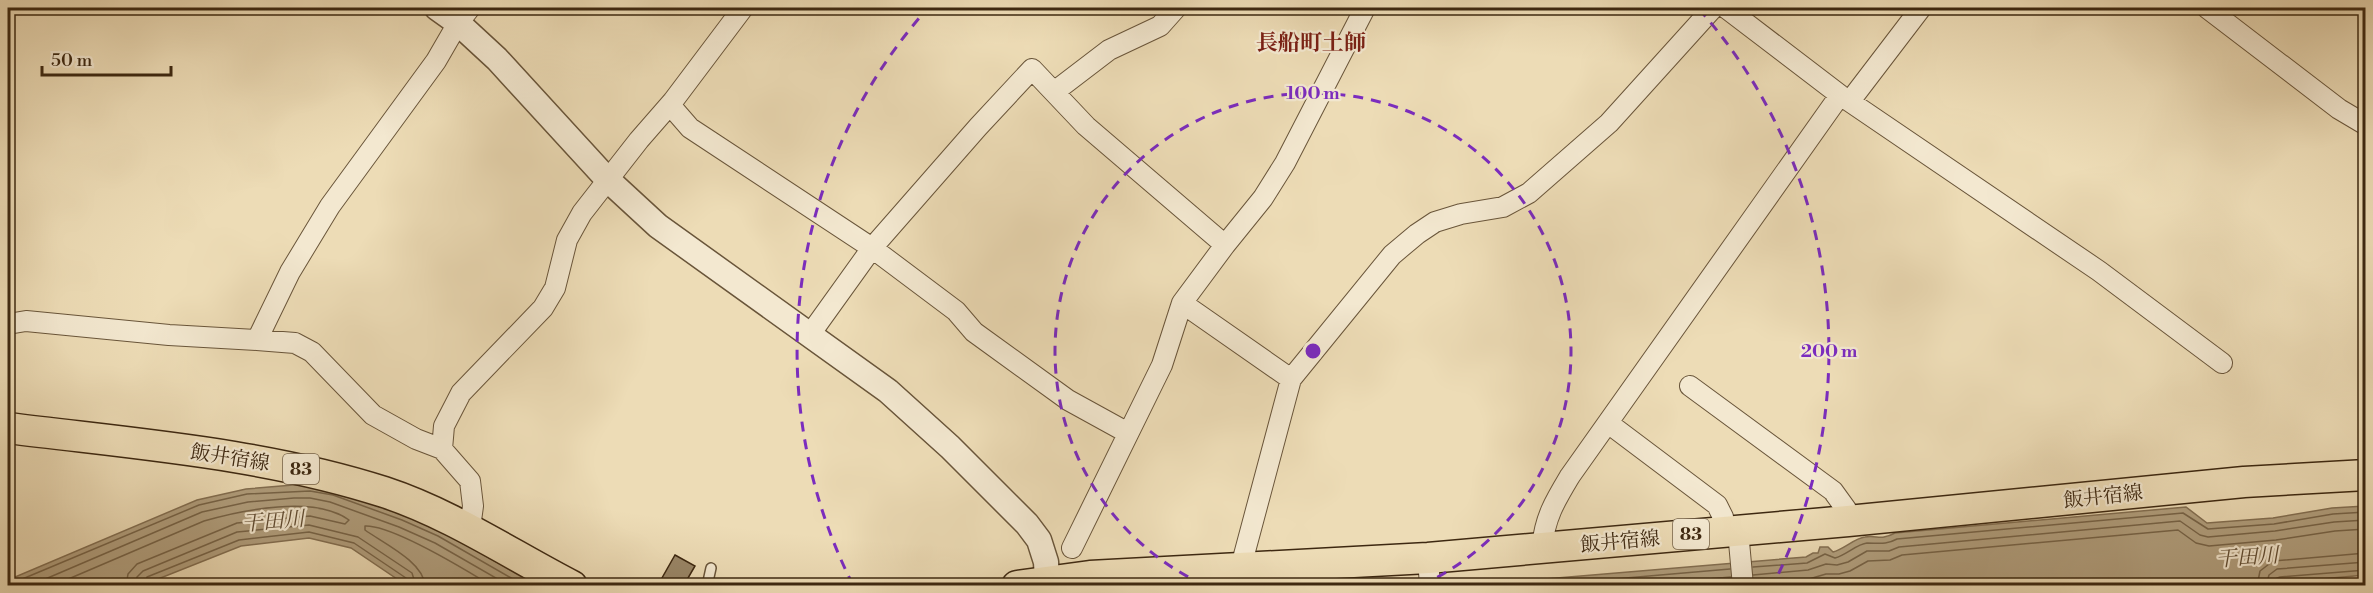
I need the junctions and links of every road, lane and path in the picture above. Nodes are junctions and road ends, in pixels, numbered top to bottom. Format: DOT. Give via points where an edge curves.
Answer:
graph roads {
  1 [pos="437,8"];
  2 [pos="743,8"];
  3 [pos="1176,8"];
  4 [pos="1365,8"];
  5 [pos="1713,8"];
  6 [pos="1726,8"];
  7 [pos="1921,8"];
  8 [pos="2207,8"];
  9 [pos="464,15"];
  10 [pos="1054,92"];
  11 [pos="1845,98"];
  12 [pos="670,105"];
  13 [pos="2366,125"];
  14 [pos="607,179"];
  15 [pos="1225,246"];
  16 [pos="872,248"];
  17 [pos="1182,303"];
  18 [pos="8,324"];
  19 [pos="811,333"];
  20 [pos="257,340"];
  21 [pos="2222,363"];
  22 [pos="1291,380"];
  23 [pos="1690,386"];
  24 [pos="1608,423"];
  25 [pos="8,428"];
  26 [pos="1128,433"];
  27 [pos="442,449"];
  28 [pos="2366,474"];
  29 [pos="1848,521"];
  30 [pos="470,528"];
  31 [pos="1734,538"];
  32 [pos="1542,547"];
  33 [pos="1072,548"];
  34 [pos="711,568"];
  35 [pos="1244,568"];
  36 [pos="1429,572"];
  37 [pos="1046,583"];
  38 [pos="572,585"];
  39 [pos="707,585"];
  40 [pos="1017,585"];
  41 [pos="1743,585"];
  1 -- 9 [label="street"];
  2 -- 12 [label="street"];
  3 -- 10 [label="street" via="1160,26 1109,50"];
  4 -- 15 [label="street" via="1286,163"];
  5 -- 22 [label="street" via="1609,123 1529,193 1503,207 1435,222 1392,255"];
  6 -- 11 [label="street"];
  7 -- 11 [label="street"];
  8 -- 13 [label="street" via="2339,109"];
  9 -- 14 [label="street" via="497,59"];
  9 -- 20 [label="street" via="436,61 330,206 290,272"];
  10 -- 15 [label="street" via="1122,158"];
  10 -- 16 [label="street" via="1032,69"];
  11 -- 21 [label="street" via="2099,271"];
  11 -- 24 [label="street"];
  12 -- 14 [label="street"];
  12 -- 16 [label="street" via="690,128"];
  14 -- 19 [label="street" via="658,226"];
  14 -- 27 [label="street" via="567,240 555,288 543,308 461,393 444,426"];
  15 -- 17 [label="street"];
  16 -- 19 [label="street"];
  16 -- 26 [label="street" via="956,311 974,332 1007,357 1068,400"];
  17 -- 22 [label="street"];
  17 -- 26 [label="street" via="1162,365"];
  18 -- 20 [label="street" via="26,321"];
  19 -- 37 [label="street" via="888,391 1027,524 1039,540 1046,562"];
  20 -- 27 [label="street" via="295,343 312,352 373,415"];
  22 -- 35 [label="street" via="1244,555"];
  23 -- 29 [label="street" via="1833,491 1846,508"];
  24 -- 31 [label="street" via="1717,505"];
  24 -- 32 [label="street" via="1549,512"];
  25 -- 30 [label="main road, 飯井宿線 / 83" via="209,453 308,470 387,493"];
  26 -- 33 [label="street"];
  27 -- 30 [label="street" via="470,481"];
  28 -- 29 [label="main road, 飯井宿線 / 83" via="2244,482"];
  29 -- 31 [label="main road, 飯井宿線 / 83"];
  30 -- 38 [label="main road, 飯井宿線 / 83"];
  31 -- 32 [label="main road, 飯井宿線 / 83"];
  31 -- 41 [label="street"];
  32 -- 36 [label="main road, 飯井宿線 / 83"];
  34 -- 39 [label="lane"];
  35 -- 36 [label="main road, 飯井宿線 / 83"];
  35 -- 37 [label="main road, 飯井宿線 / 83" via="1090,576"];
  37 -- 40 [label="main road, 飯井宿線 / 83"];
}
